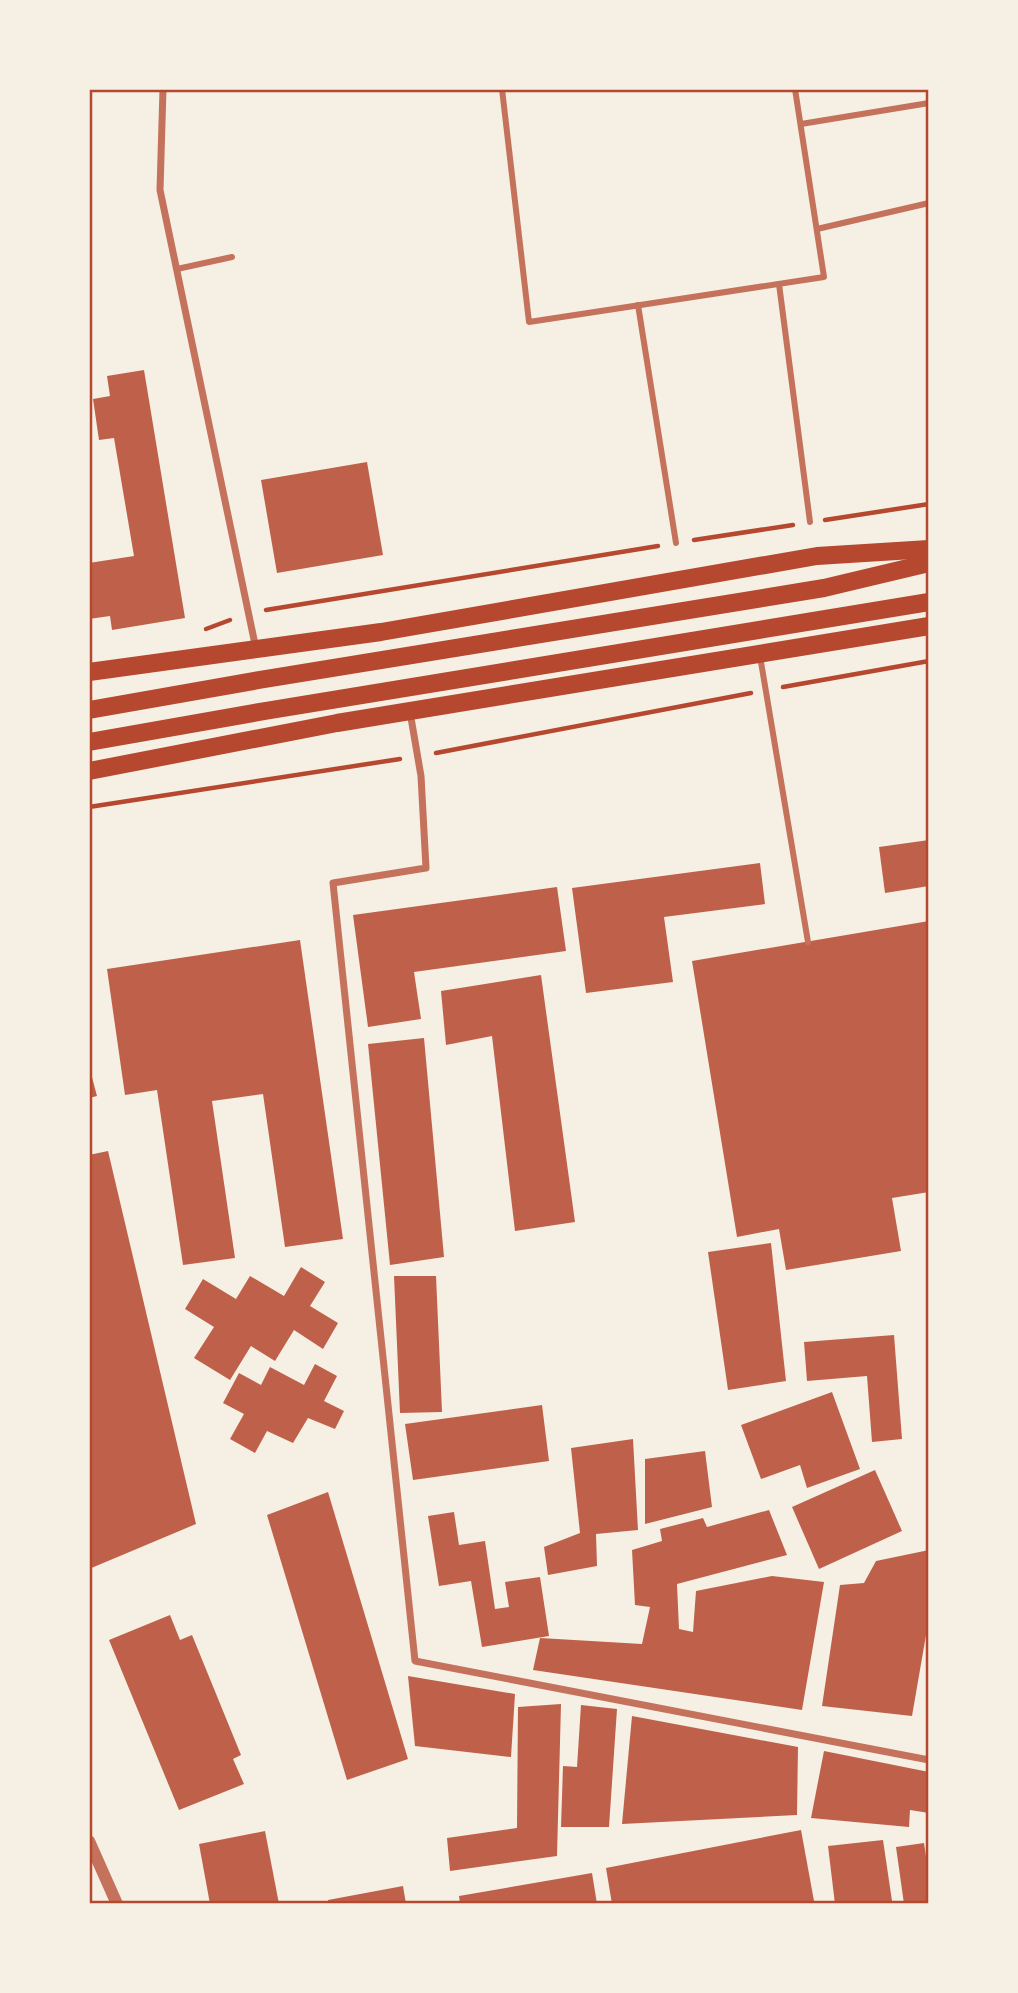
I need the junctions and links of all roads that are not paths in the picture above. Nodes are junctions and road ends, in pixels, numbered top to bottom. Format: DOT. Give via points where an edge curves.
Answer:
graph roads {
  1 [pos="163,89"];
  2 [pos="502,89"];
  3 [pos="796,89"];
  4 [pos="929,103"];
  5 [pos="801,124"];
  6 [pos="929,203"];
  7 [pos="817,229"];
  8 [pos="232,257"];
  9 [pos="177,269"];
  10 [pos="779,284"];
  11 [pos="638,305"];
  12 [pos="810,522"];
  13 [pos="676,543"];
  14 [pos="929,549"];
  15 [pos="929,563"];
  16 [pos="929,602"];
  17 [pos="929,626"];
  18 [pos="256,650"];
  19 [pos="760,654"];
  20 [pos="89,672"];
  21 [pos="89,710"];
  22 [pos="410,711"];
  23 [pos="89,742"];
  24 [pos="89,771"];
  25 [pos="808,942"];
  26 [pos="929,1760"];
  27 [pos="89,1841"];
  28 [pos="117,1904"];
  1 -- 9 [label="street" via="160,190"];
  2 -- 11 [label="street" via="529,322"];
  3 -- 5 [label="street"];
  4 -- 5 [label="street"];
  5 -- 7 [label="street"];
  6 -- 7 [label="street"];
  7 -- 10 [label="street" via="824,277"];
  8 -- 9 [label="street"];
  9 -- 18 [label="street"];
  10 -- 11 [label="street"];
  10 -- 12 [label="street"];
  11 -- 13 [label="street"];
  14 -- 18 [label="main road" via="817,556"];
  15 -- 21 [label="main road" via="824,588"];
  16 -- 23 [label="main road"];
  17 -- 19 [label="main road"];
  18 -- 20 [label="main road"];
  19 -- 22 [label="main road"];
  19 -- 25 [label="street"];
  22 -- 24 [label="main road"];
  22 -- 26 [label="street" via="426,868 333,883 415,1661"];
  27 -- 28 [label="street"];
}
